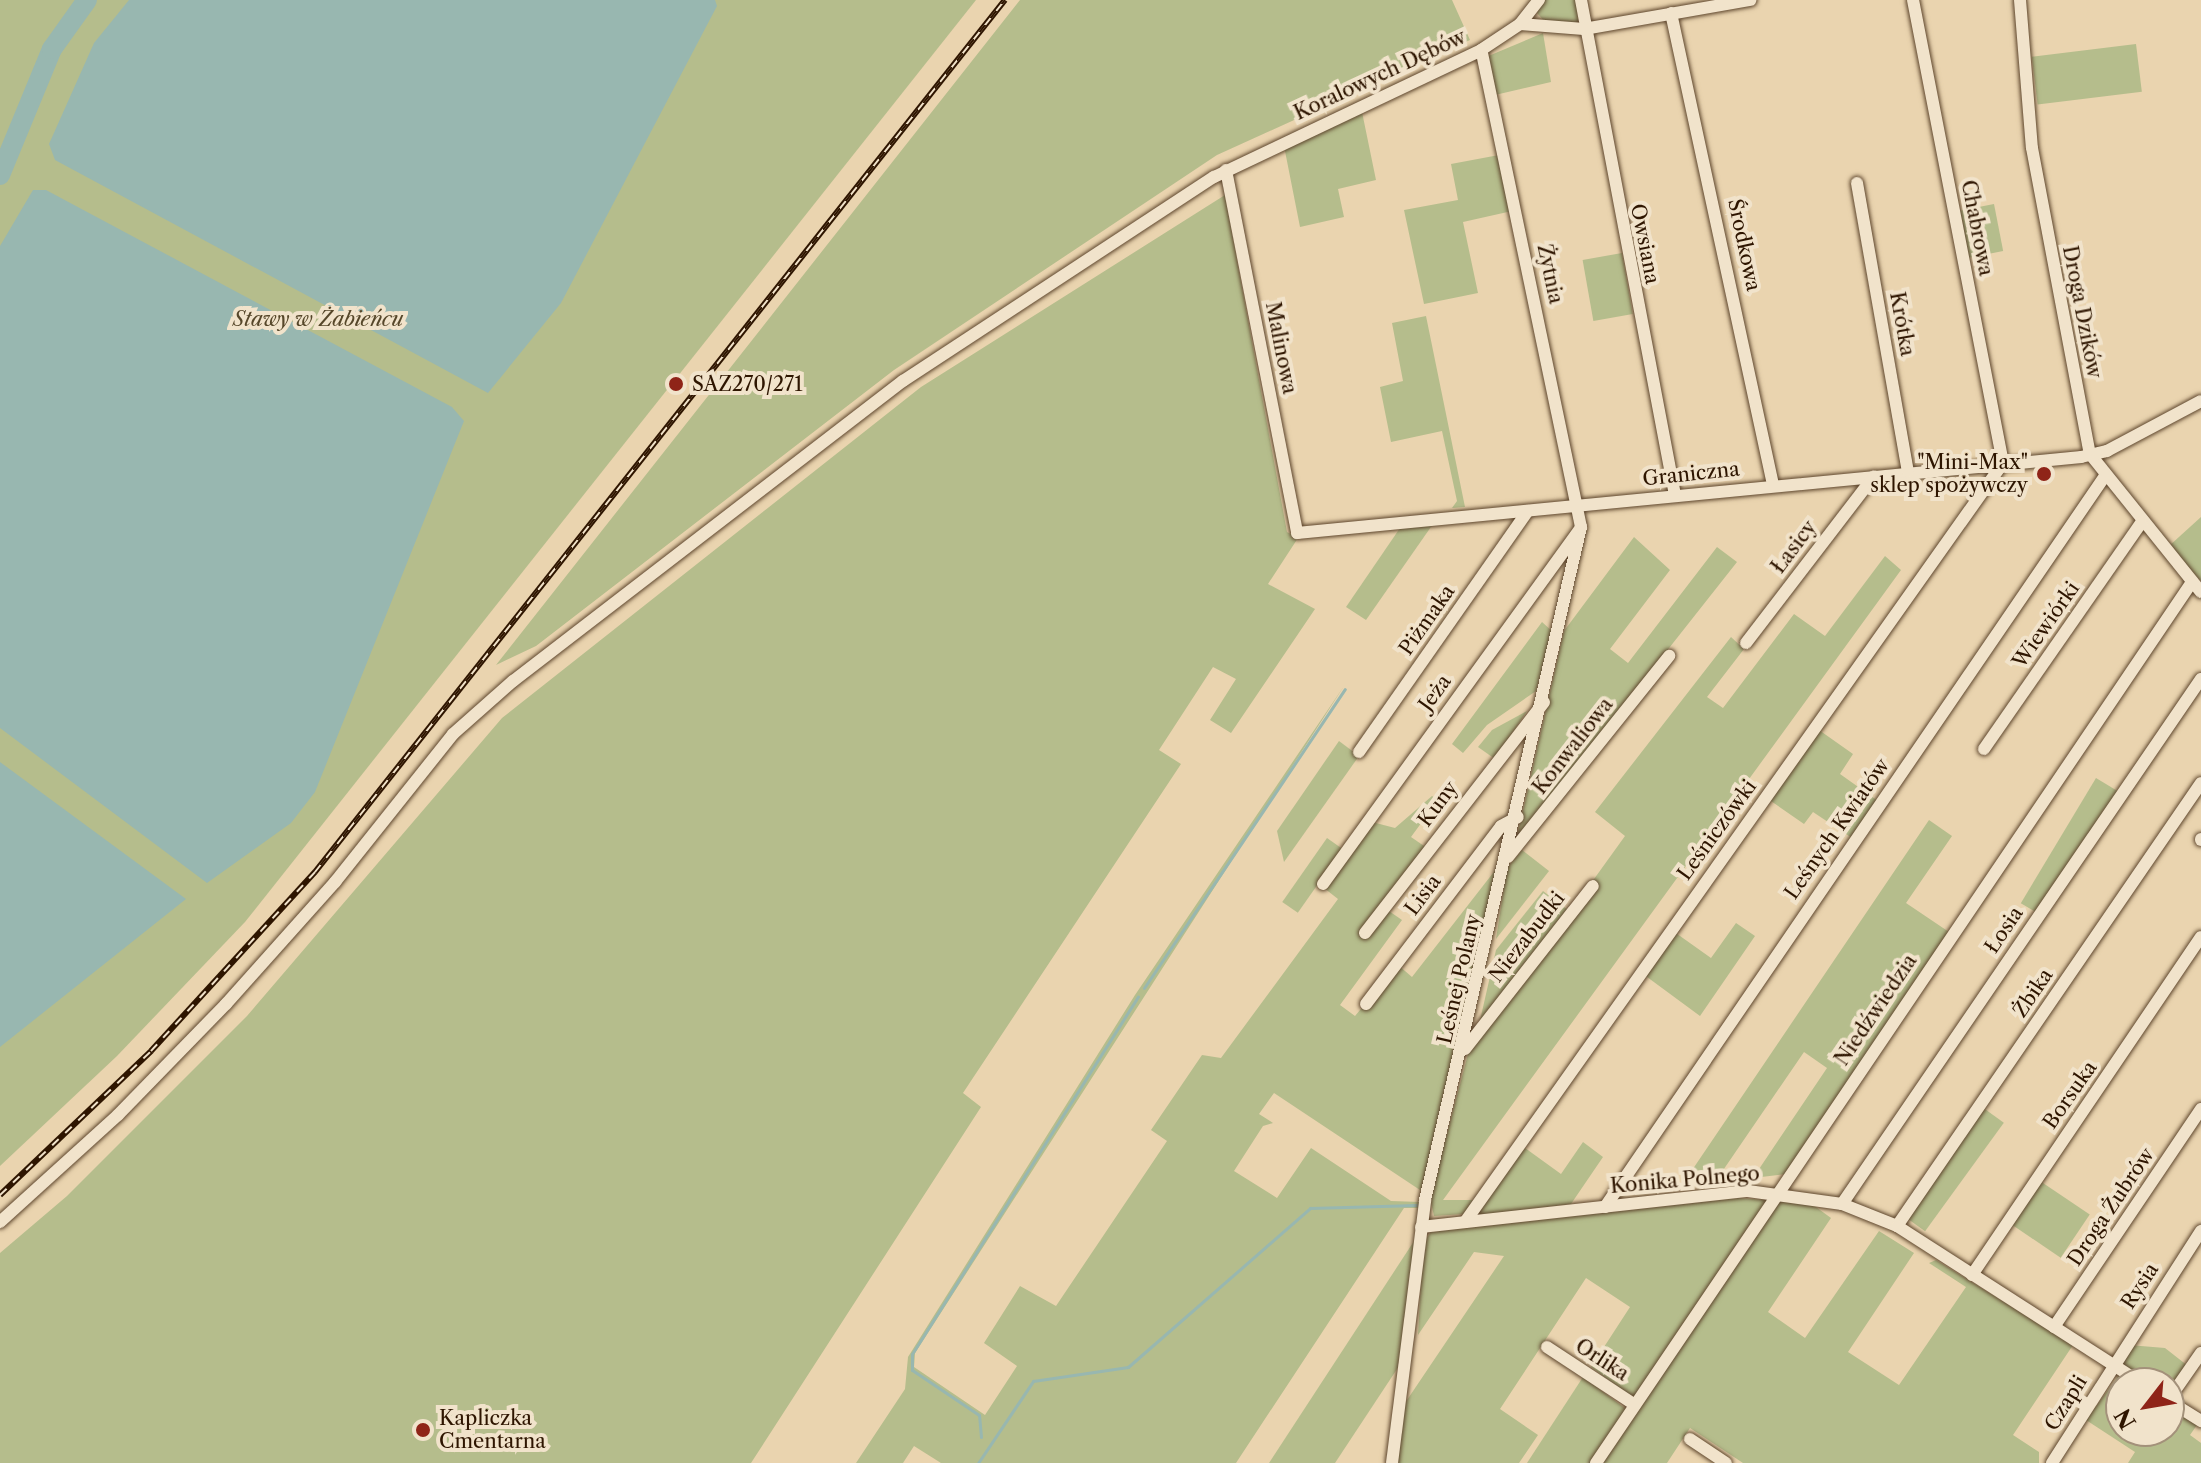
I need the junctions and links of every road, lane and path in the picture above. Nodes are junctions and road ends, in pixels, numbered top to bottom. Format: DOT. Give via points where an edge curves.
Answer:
graph roads {
  1 [pos="1539,0"];
  2 [pos="1581,0"];
  3 [pos="1750,0"];
  4 [pos="1913,0"];
  5 [pos="2020,0"];
  6 [pos="1671,13"];
  7 [pos="1520,24"];
  8 [pos="1584,29"];
  9 [pos="1481,50"];
  10 [pos="1226,170"];
  11 [pos="1857,183"];
  12 [pos="2201,401"];
  13 [pos="2090,454"];
  14 [pos="2003,463"];
  15 [pos="1908,472"];
  16 [pos="1874,476"];
  17 [pos="2105,476"];
  18 [pos="1773,486"];
  19 [pos="1675,495"];
  20 [pos="1582,506"];
  21 [pos="1528,511"];
  22 [pos="2141,523"];
  23 [pos="1581,527"];
  24 [pos="1297,533"];
  25 [pos="2196,587"];
  26 [pos="1746,643"];
  27 [pos="1669,656"];
  28 [pos="2201,679"];
  29 [pos="1544,702"];
  30 [pos="1984,749"];
  31 [pos="1359,752"];
  32 [pos="2201,783"];
  33 [pos="1518,817"];
  34 [pos="1506,860"];
  35 [pos="1323,884"];
  36 [pos="1593,886"];
  37 [pos="1365,933"];
  38 [pos="2201,937"];
  39 [pos="1366,1004"];
  40 [pos="1463,1051"];
  41 [pos="2201,1109"];
  42 [pos="1778,1192"];
  43 [pos="1842,1204"];
  44 [pos="1605,1207"];
  45 [pos="0,1222"];
  46 [pos="1465,1222"];
  47 [pos="1897,1226"];
  48 [pos="1421,1227"];
  49 [pos="2201,1231"];
  50 [pos="1972,1275"];
  51 [pos="2054,1327"];
  52 [pos="1547,1347"];
  53 [pos="2201,1353"];
  54 [pos="2113,1364"];
  55 [pos="2118,1367"];
  56 [pos="2185,1376"];
  57 [pos="1635,1405"];
  58 [pos="1690,1439"];
  59 [pos="1392,1463"];
  60 [pos="1596,1463"];
  61 [pos="1726,1463"];
  62 [pos="2052,1463"];
  1 -- 7 [label="street, Koralowych Dębów"];
  2 -- 8 [label="street, Owsiana"];
  3 -- 6 [label="street"];
  4 -- 14 [label="street, Chabrowa"];
  5 -- 13 [label="street, Droga Dzików" via="2032,148"];
  6 -- 8 [label="street"];
  6 -- 18 [label="street, Środkowa"];
  7 -- 8 [label="street"];
  7 -- 9 [label="street, Koralowych Dębów"];
  8 -- 19 [label="street, Owsiana"];
  9 -- 10 [label="street, Koralowych Dębów"];
  9 -- 20 [label="street, Żytnia"];
  10 -- 24 [label="street, Malinowa"];
  10 -- 45 [label="street, Koralowych Dębów" via="903,381 513,681 453,734 335,882 226,1004 118,1115"];
  11 -- 15 [label="street, Krótka"];
  12 -- 13 [label="street, Graniczna"];
  13 -- 14 [label="street, Graniczna"];
  13 -- 17 [label="street, Droga Dzików"];
  14 -- 15 [label="street, Graniczna"];
  14 -- 46 [label="street, Leśniczówki"];
  15 -- 16 [label="street, Graniczna"];
  16 -- 18 [label="street, Graniczna"];
  16 -- 26 [label="street, Łasicy"];
  17 -- 22 [label="street, Droga Dzików"];
  17 -- 44 [label="street, Leśnych Kwiatów"];
  18 -- 19 [label="street, Graniczna"];
  19 -- 20 [label="street, Graniczna"];
  20 -- 21 [label="street, Graniczna"];
  20 -- 23 [label="street, Leśnej Polany"];
  21 -- 24 [label="street, Graniczna"];
  21 -- 31 [label="street, Piżmaka"];
  22 -- 25 [label="street, Droga Dzików"];
  22 -- 30 [label="street, Wiewiórki"];
  23 -- 29 [label="street, Leśnej Polany"];
  23 -- 35 [label="street, Jeża"];
  25 -- 42 [label="street, Niedźwiedzia"];
  27 -- 34 [label="street, Konwaliowa"];
  28 -- 43 [label="street, Łosia"];
  29 -- 33 [label="street, Leśnej Polany"];
  29 -- 37 [label="street, Kuny"];
  32 -- 47 [label="street, Żbika"];
  33 -- 34 [label="street, Leśnej Polany"];
  33 -- 39 [label="street, Lisia" via="1501,826"];
  34 -- 40 [label="street, Leśnej Polany"];
  36 -- 40 [label="street, Niezabudki"];
  38 -- 50 [label="street, Borsuka"];
  40 -- 48 [label="street, Leśnej Polany"];
  41 -- 51 [label="street, Droga Żubrów"];
  42 -- 43 [label="street, Konika Polnego"];
  42 -- 44 [label="street, Konika Polnego"];
  42 -- 57 [label="street, Niedźwiedzia"];
  43 -- 47 [label="street, Konika Polnego"];
  44 -- 46 [label="street, Konika Polnego"];
  46 -- 48 [label="street, Konika Polnego"];
  47 -- 50 [label="street, Konika Polnego"];
  48 -- 59 [label="street, Leśnej Polany"];
  49 -- 54 [label="street, Rysia"];
  50 -- 51 [label="street, Konika Polnego"];
  51 -- 54 [label="street, Konika Polnego"];
  52 -- 57 [label="street, Orlika"];
  53 -- 56 [label="street"];
  54 -- 55 [label="street, Konika Polnego"];
  54 -- 62 [label="street, Czapli"];
  57 -- 60 [label="street, Niedźwiedzia"];
  58 -- 61 [label="street"];
}
